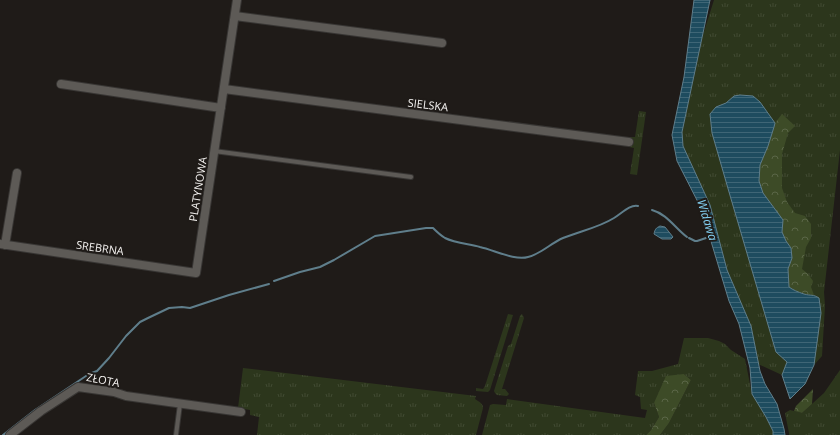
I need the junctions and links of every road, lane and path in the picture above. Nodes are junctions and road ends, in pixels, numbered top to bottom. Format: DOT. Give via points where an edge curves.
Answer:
graph roads {
  1 [pos="237,0"];
  2 [pos="235,16"];
  3 [pos="442,43"];
  4 [pos="61,84"];
  5 [pos="224,89"];
  6 [pos="221,108"];
  7 [pos="629,142"];
  8 [pos="214,151"];
  9 [pos="17,173"];
  10 [pos="411,177"];
  11 [pos="3,244"];
  12 [pos="196,273"];
  13 [pos="180,404"];
  14 [pos="241,412"];
  15 [pos="13,434"];
  16 [pos="176,435"];
  1 -- 2 [label="street, PLATYNOWA"];
  2 -- 3 [label="street"];
  2 -- 5 [label="street, PLATYNOWA"];
  4 -- 6 [label="street"];
  5 -- 6 [label="street, PLATYNOWA"];
  5 -- 7 [label="street, SIELSKA"];
  6 -- 8 [label="street, PLATYNOWA"];
  8 -- 10 [label="lane"];
  8 -- 12 [label="street, PLATYNOWA"];
  9 -- 11 [label="street"];
  11 -- 12 [label="street, SREBRNA"];
  13 -- 14 [label="street, ZŁOTA"];
  13 -- 15 [label="street, ZŁOTA" via="78,387 41,411"];
  13 -- 16 [label="lane"];
}
